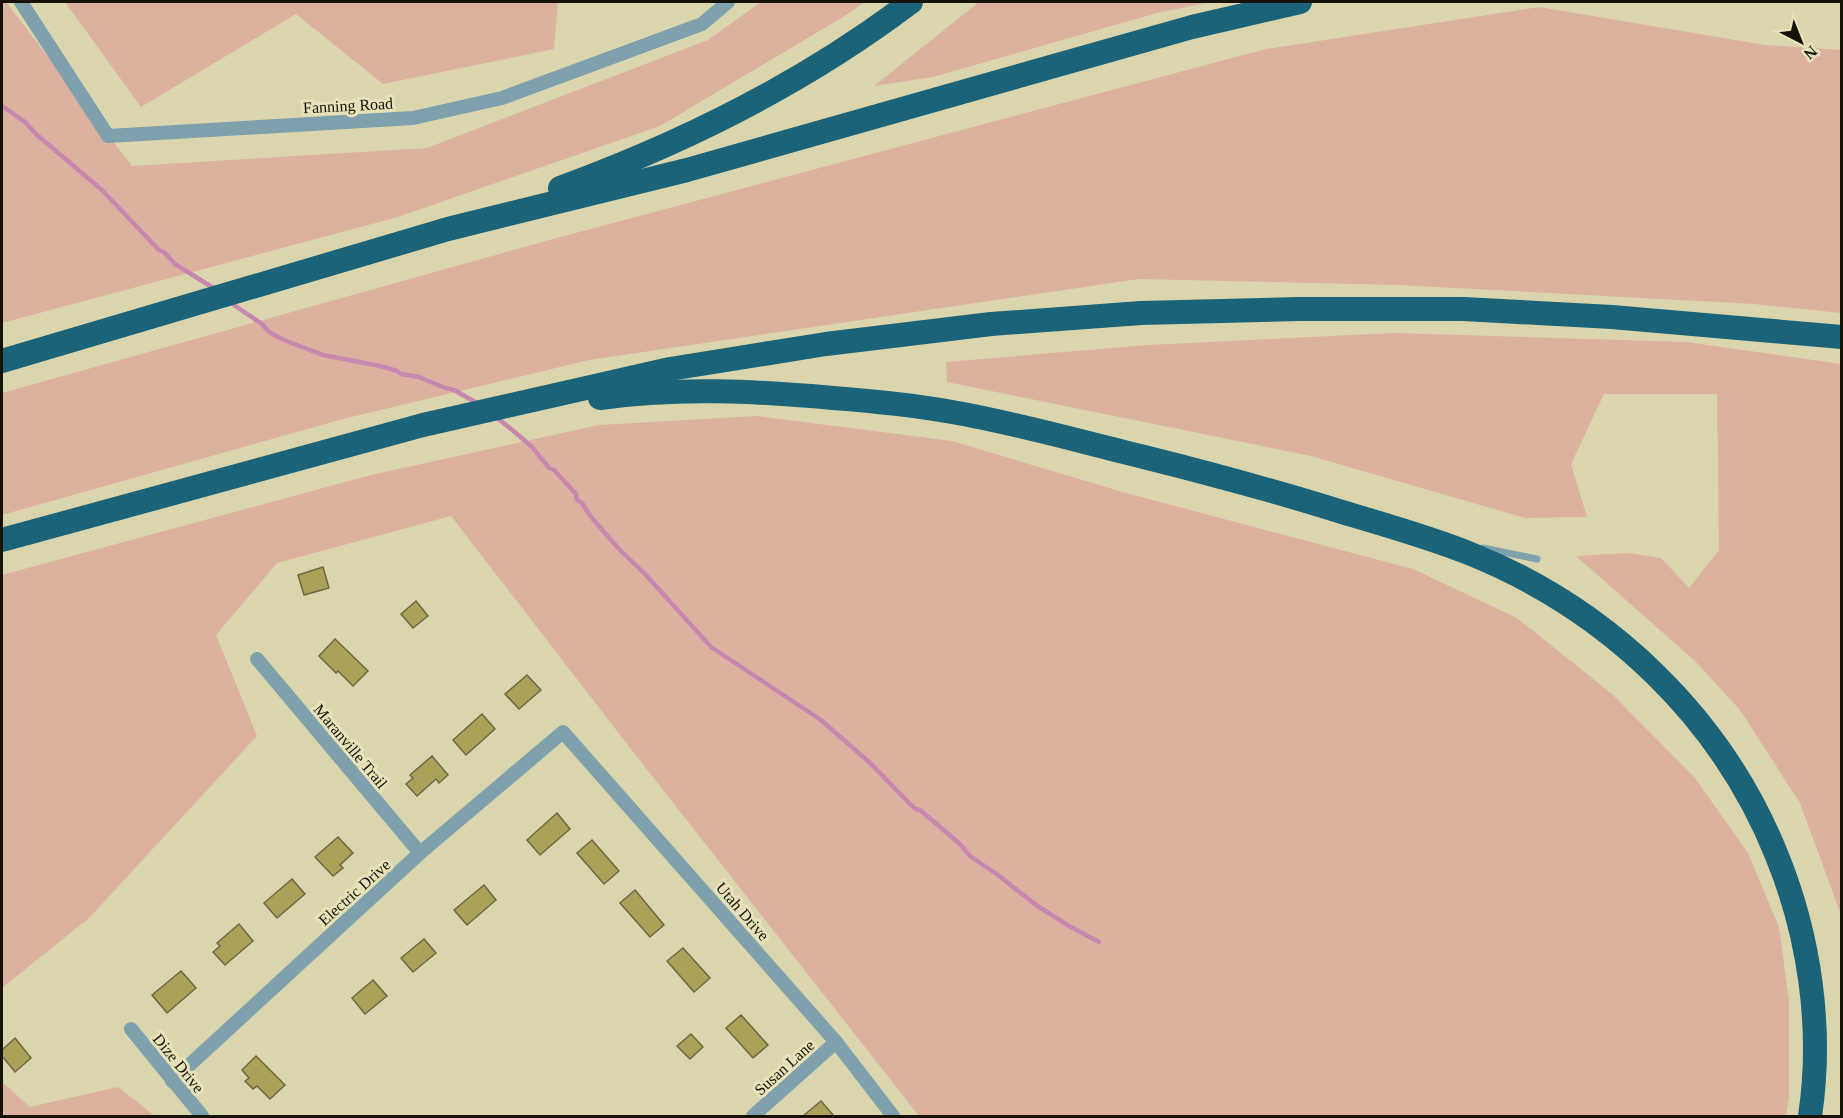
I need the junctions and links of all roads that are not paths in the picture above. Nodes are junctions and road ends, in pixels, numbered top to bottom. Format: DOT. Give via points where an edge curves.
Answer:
graph roads {
  1 [pos="21,2"];
  2 [pos="728,2"];
  3 [pos="911,2"];
  4 [pos="1300,2"];
  5 [pos="448,229"];
  6 [pos="1842,338"];
  7 [pos="2,361"];
  8 [pos="423,425"];
  9 [pos="1424,537"];
  10 [pos="2,540"];
  11 [pos="1536,559"];
  12 [pos="257,659"];
  13 [pos="563,732"];
  14 [pos="420,854"];
  15 [pos="131,1029"];
  16 [pos="836,1042"];
  17 [pos="172,1081"];
  18 [pos="202,1116"];
  19 [pos="753,1116"];
  20 [pos="893,1116"];
  21 [pos="1810,1116"];
  1 -- 2 [label="street, Fanning Road" via="108,136 413,118 502,98 702,24"];
  3 -- 5 [label="highway" via="825,61 755,103 688,136 620,166"];
  4 -- 5 [label="highway" via="1192,27 687,170"];
  5 -- 7 [label="highway"];
  6 -- 8 [label="highway" via="1612,317 1463,309 1141,313 991,324 826,344 670,369"];
  8 -- 9 [label="highway" via="657,393 797,394 878,402 1032,429 1223,477"];
  8 -- 10 [label="highway"];
  9 -- 11 [label="lane"];
  9 -- 21 [label="highway" via="1517,575 1598,624 1659,676 1730,765 1772,842 1798,918 1813,1011"];
  12 -- 14 [label="street, Maranville Trail"];
  13 -- 14 [label="street, Electric Drive"];
  13 -- 16 [label="street, Utah Drive"];
  14 -- 17 [label="street, Electric Drive"];
  15 -- 17 [label="street, Dize Drive"];
  16 -- 19 [label="street, Susan Lane"];
  16 -- 20 [label="street, Utah Drive"];
  17 -- 18 [label="street, Dize Drive"];
}
